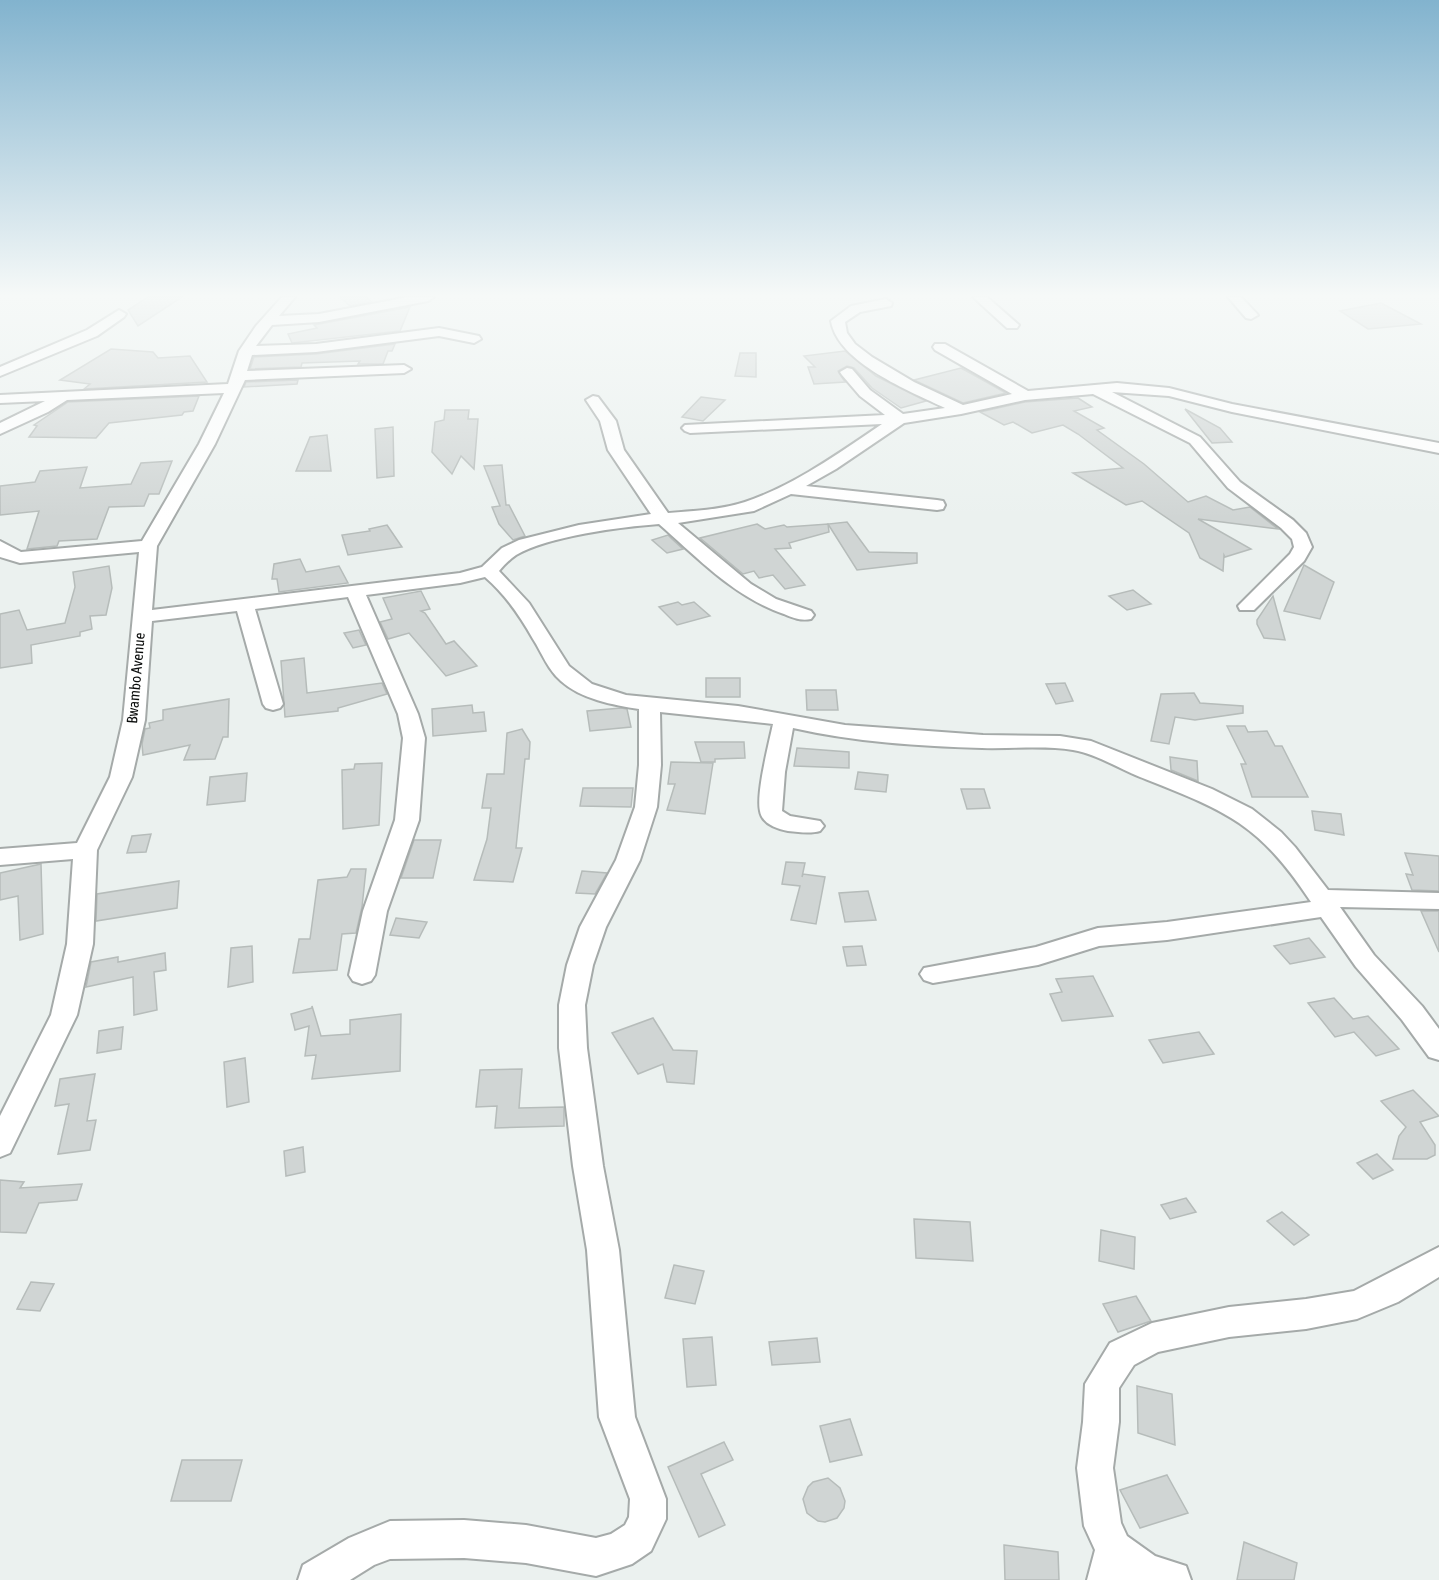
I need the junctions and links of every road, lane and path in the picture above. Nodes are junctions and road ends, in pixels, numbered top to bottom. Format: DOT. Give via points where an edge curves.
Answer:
graph roads {
  1 [pos="240,371"];
  2 [pos="382,371"];
  3 [pos="886,371"];
  4 [pos="981,371"];
  5 [pos="847,372"];
  6 [pos="237,382"];
  7 [pos="1091,387"];
  8 [pos="65,394"];
  9 [pos="1025,396"];
  10 [pos="0,399"];
  11 [pos="593,400"];
  12 [pos="961,410"];
  13 [pos="900,419"];
  14 [pos="690,428"];
  15 [pos="0,429"];
  16 [pos="1439,448"];
  17 [pos="789,489"];
  18 [pos="937,505"];
  19 [pos="663,519"];
  20 [pos="0,546"];
  21 [pos="148,546"];
  22 [pos="20,558"];
  23 [pos="0,564"];
  24 [pos="488,571"];
  25 [pos="355,592"];
  26 [pos="245,606"];
  27 [pos="1247,606"];
  28 [pos="804,615"];
  29 [pos="141,617"];
  30 [pos="273,704"];
  31 [pos="649,706"];
  32 [pos="784,719"];
  33 [pos="812,825"];
  34 [pos="85,850"];
  35 [pos="0,856"];
  36 [pos="1439,901"];
  37 [pos="1325,903"];
  38 [pos="933,974"];
  39 [pos="362,975"];
  40 [pos="1439,1050"];
  41 [pos="0,1145"];
  42 [pos="1439,1261"];
  43 [pos="1110,1565"];
  44 [pos="316,1580"];
  45 [pos="1172,1580"];
  1 -- 6 [label="street, Bwambo Avenue"];
  2 -- 6 [label="street"];
  3 -- 12 [label="street"];
  4 -- 9 [label="street"];
  5 -- 13 [label="street" via="865,393"];
  6 -- 8 [label="street"];
  6 -- 21 [label="street, Bwambo Avenue" via="207,444"];
  7 -- 9 [label="street"];
  7 -- 16 [label="street" via="1169,392"];
  7 -- 27 [label="street" via="1188,435 1234,485 1300,537 1303,547 1298,557"];
  8 -- 10 [label="street"];
  8 -- 15 [label="street"];
  9 -- 12 [label="street"];
  11 -- 19 [label="street" via="608,421 616,450"];
  12 -- 13 [label="street"];
  13 -- 14 [label="street"];
  13 -- 17 [label="street"];
  17 -- 18 [label="street"];
  17 -- 19 [label="street" via="748,507"];
  19 -- 24 [label="street" via="579,530 525,544 508,552"];
  19 -- 28 [label="street" via="744,588 769,603"];
  20 -- 22 [label="street"];
  21 -- 22 [label="street"];
  21 -- 29 [label="street, Bwambo Avenue"];
  22 -- 23 [label="street"];
  24 -- 25 [label="street"];
  24 -- 31 [label="street" via="505,583 565,676 586,688"];
  25 -- 26 [label="street"];
  25 -- 39 [label="street" via="408,714 414,738 407,820 375,911"];
  26 -- 29 [label="street"];
  26 -- 30 [label="street"];
  29 -- 34 [label="street, Bwambo Avenue" via="134,720 128,748 121,777"];
  31 -- 32 [label="street" via="694,706"];
  31 -- 44 [label="street" via="646,807 628,860 593,927 572,1005 573,1048 603,1250 617,1417 648,1499 647,1519 638,1538 619,1551 596,1557 526,1544 464,1539 390,1540 362,1551"];
  32 -- 33 [label="street" via="771,811 785,823"];
  32 -- 37 [label="street" via="896,736 980,742 1048,741 1100,750 1223,802 1255,821 1307,875"];
  34 -- 35 [label="street"];
  34 -- 41 [label="street, Bwambo Avenue" via="80,944 64,1015"];
  36 -- 37 [label="street"];
  37 -- 38 [label="street" via="1167,931 1106,935 1038,956"];
  37 -- 40 [label="street" via="1360,955 1413,1014"];
  42 -- 43 [label="street" via="1357,1305 1229,1322 1152,1338 1122,1354 1102,1384 1095,1468"];
  43 -- 45 [label="street"];
}
